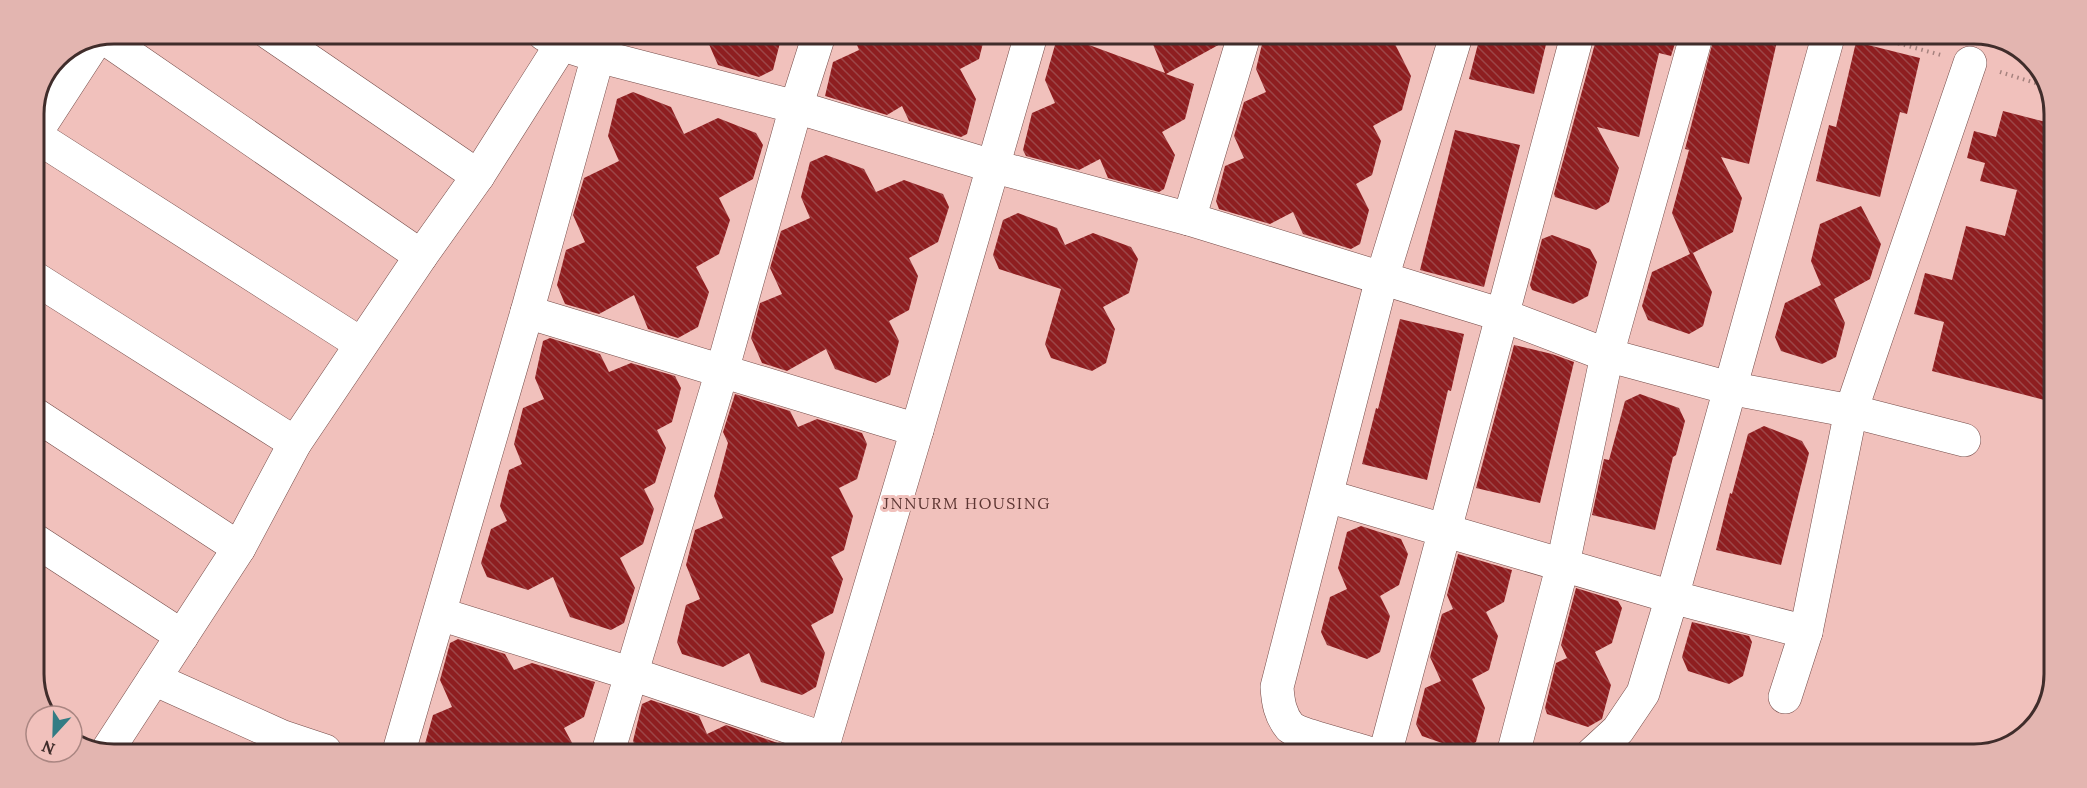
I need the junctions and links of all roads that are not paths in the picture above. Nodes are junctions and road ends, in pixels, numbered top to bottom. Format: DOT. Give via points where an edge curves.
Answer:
graph roads {
  1 [pos="113,44"];
  2 [pos="285,44"];
  3 [pos="554,44"];
  4 [pos="573,44"];
  5 [pos="816,44"];
  6 [pos="1028,44"];
  7 [pos="1242,44"];
  8 [pos="1454,44"];
  9 [pos="1575,44"];
  10 [pos="1694,44"];
  11 [pos="1826,44"];
  12 [pos="91,48"];
  13 [pos="598,56"];
  14 [pos="1970,63"];
  15 [pos="796,107"];
  16 [pos="44,121"];
  17 [pos="44,142"];
  18 [pos="992,166"];
  19 [pos="478,176"];
  20 [pos="1189,219"];
  21 [pos="421,256"];
  22 [pos="1382,278"];
  23 [pos="44,284"];
  24 [pos="527,312"];
  25 [pos="1502,315"];
  26 [pos="361,344"];
  27 [pos="1607,355"];
  28 [pos="722,371"];
  29 [pos="1730,388"];
  30 [pos="1851,411"];
  31 [pos="44,420"];
  32 [pos="917,430"];
  33 [pos="1964,440"];
  34 [pos="295,443"];
  35 [pos="1326,496"];
  36 [pos="1444,530"];
  37 [pos="239,548"];
  38 [pos="44,551"];
  39 [pos="1563,564"];
  40 [pos="1672,597"];
  41 [pos="440,614"];
  42 [pos="1806,632"];
  43 [pos="182,636"];
  44 [pos="632,674"];
  45 [pos="154,679"];
  46 [pos="1785,697"];
  47 [pos="112,744"];
  48 [pos="304,744"];
  49 [pos="401,744"];
  50 [pos="610,744"];
  51 [pos="818,744"];
  52 [pos="824,744"];
  53 [pos="1339,744"];
  54 [pos="1388,744"];
  55 [pos="1516,744"];
  56 [pos="1603,744"];
  1 -- 21 [label="street"];
  2 -- 19 [label="street"];
  3 -- 19 [label="street"];
  4 -- 13 [label="street"];
  5 -- 15 [label="street"];
  6 -- 18 [label="street"];
  7 -- 20 [label="street"];
  8 -- 22 [label="street"];
  9 -- 25 [label="street"];
  10 -- 27 [label="street"];
  11 -- 29 [label="street"];
  12 -- 16 [label="street"];
  13 -- 15 [label="street"];
  13 -- 24 [label="street"];
  14 -- 30 [label="street"];
  15 -- 18 [label="street"];
  15 -- 28 [label="street"];
  17 -- 26 [label="street"];
  18 -- 20 [label="street"];
  18 -- 32 [label="street"];
  19 -- 21 [label="street"];
  20 -- 22 [label="street"];
  21 -- 26 [label="street"];
  22 -- 25 [label="street"];
  22 -- 35 [label="street"];
  23 -- 34 [label="street"];
  24 -- 28 [label="street"];
  24 -- 41 [label="street"];
  25 -- 27 [label="street"];
  25 -- 36 [label="street"];
  26 -- 34 [label="street"];
  27 -- 29 [label="street"];
  27 -- 39 [label="street"];
  28 -- 32 [label="street"];
  28 -- 44 [label="street"];
  29 -- 30 [label="street"];
  29 -- 40 [label="street"];
  30 -- 33 [label="street"];
  30 -- 42 [label="street"];
  31 -- 37 [label="street"];
  32 -- 52 [label="street"];
  34 -- 37 [label="street"];
  35 -- 36 [label="street"];
  35 -- 53 [label="street" via="1277,687 1281,712 1292,729"];
  36 -- 39 [label="street"];
  36 -- 54 [label="street"];
  37 -- 43 [label="street"];
  38 -- 43 [label="street"];
  39 -- 40 [label="street"];
  39 -- 55 [label="street"];
  40 -- 42 [label="street"];
  40 -- 56 [label="street" via="1643,693 1618,730"];
  41 -- 44 [label="street"];
  41 -- 49 [label="street"];
  42 -- 46 [label="street"];
  43 -- 45 [label="street"];
  44 -- 50 [label="street"];
  44 -- 51 [label="street"];
  45 -- 47 [label="street"];
  45 -- 48 [label="street"];
}
